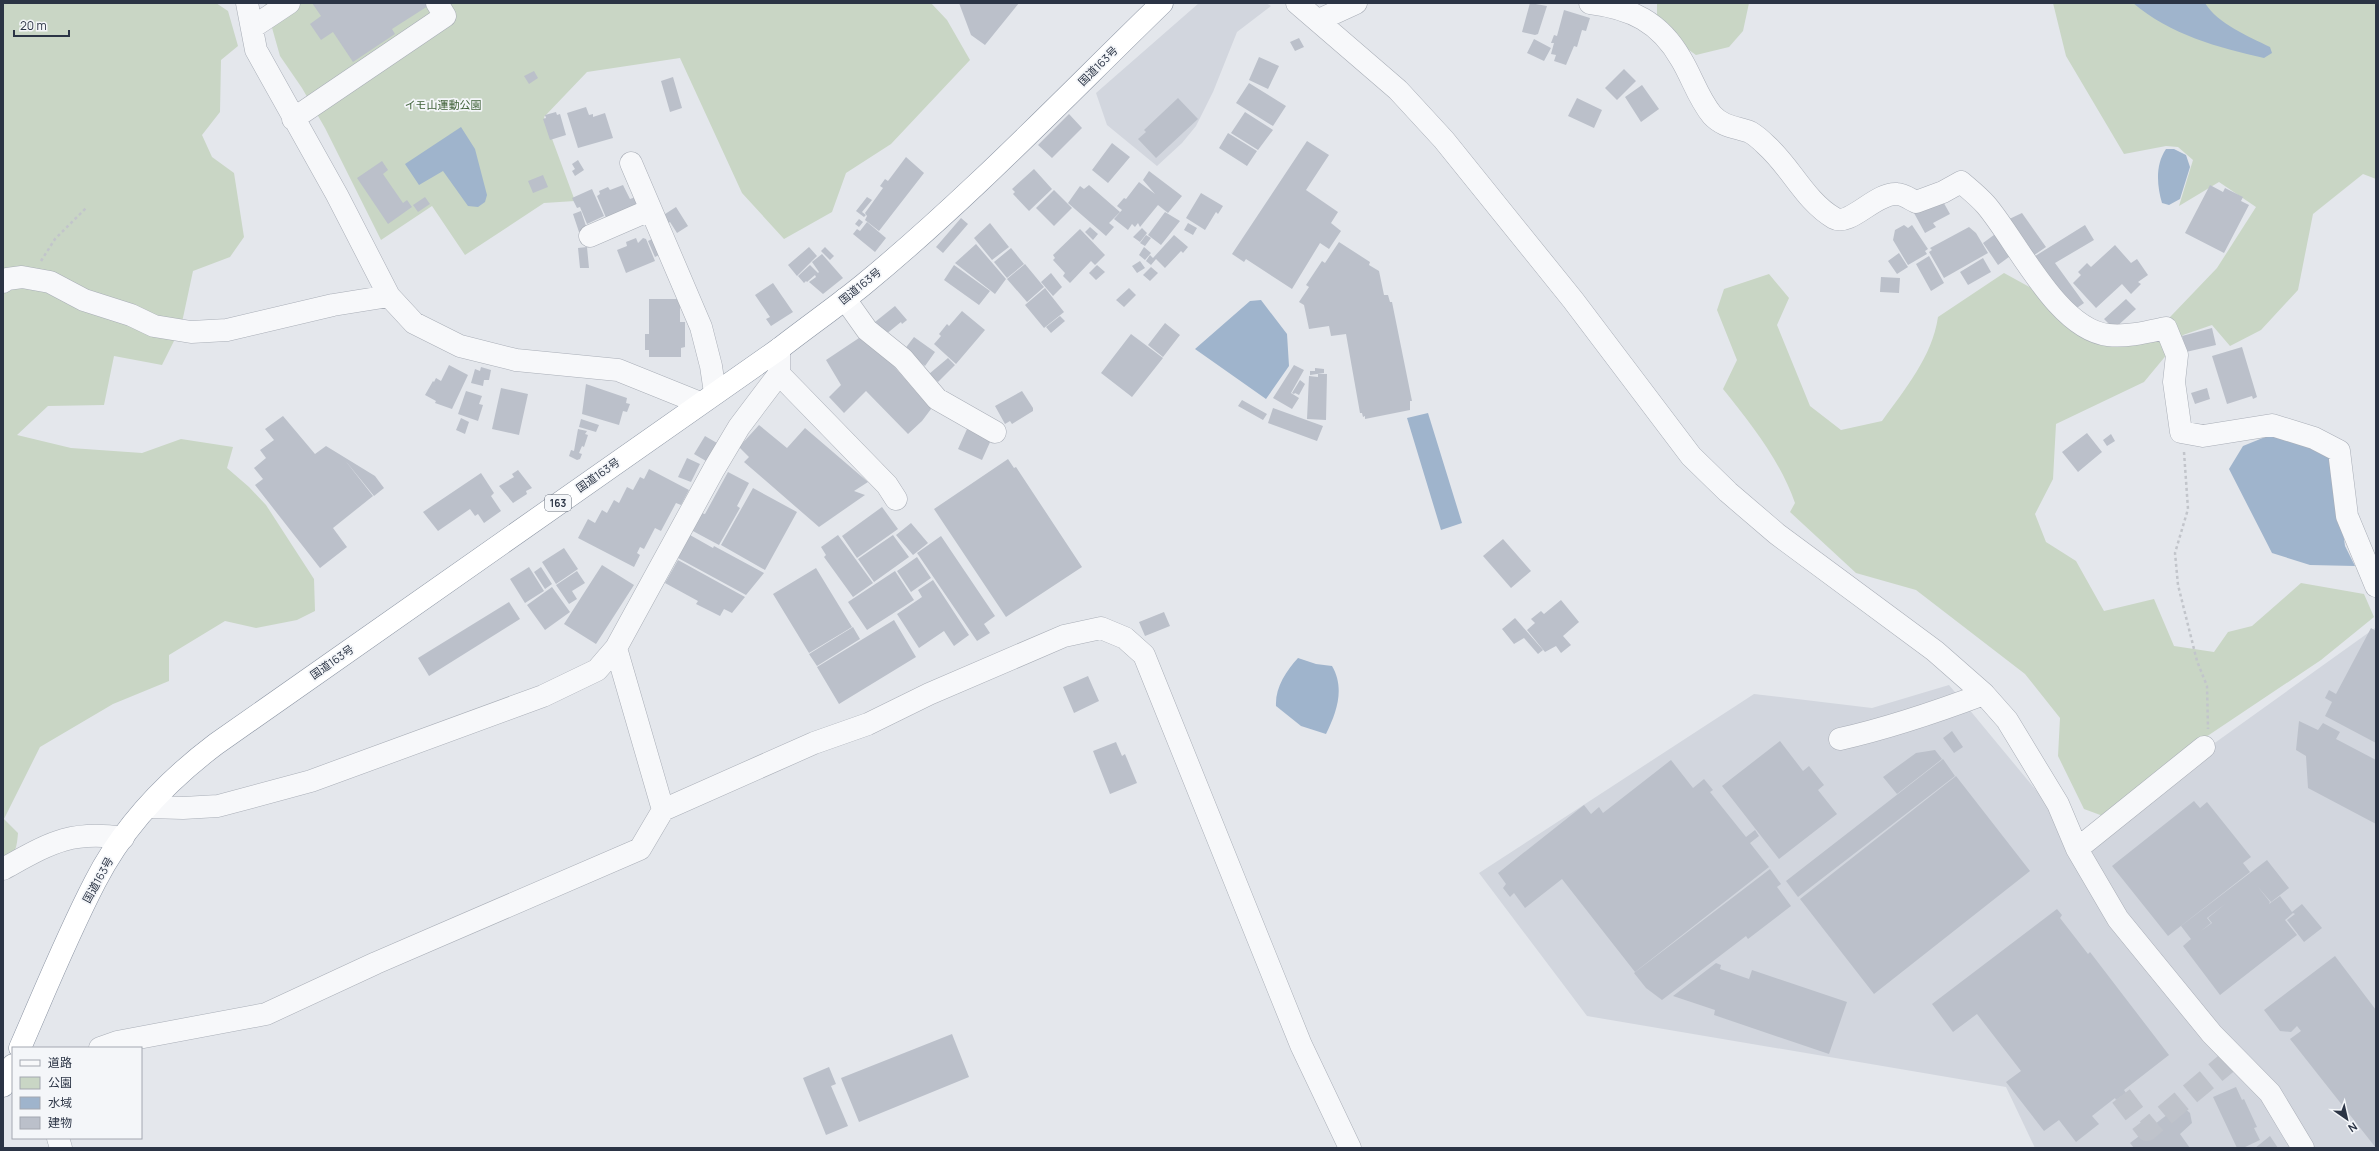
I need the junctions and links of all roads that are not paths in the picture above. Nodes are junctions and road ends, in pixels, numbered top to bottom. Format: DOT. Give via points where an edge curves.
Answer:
graph roads {
  1 [pos="247,3"];
  2 [pos="437,3"];
  3 [pos="1297,3"];
  4 [pos="1356,3"];
  5 [pos="1590,3"];
  6 [pos="285,4"];
  7 [pos="1159,4"];
  8 [pos="1319,20"];
  9 [pos="253,27"];
  10 [pos="293,119"];
  11 [pos="631,163"];
  12 [pos="650,210"];
  13 [pos="590,236"];
  14 [pos="3,282"];
  15 [pos="389,296"];
  16 [pos="845,299"];
  17 [pos="779,349"];
  18 [pos="779,374"];
  19 [pos="708,398"];
  20 [pos="995,432"];
  21 [pos="896,499"];
  22 [pos="2376,586"];
  23 [pos="616,648"];
  24 [pos="1984,694"];
  25 [pos="1840,739"];
  26 [pos="2204,747"];
  27 [pos="148,806"];
  28 [pos="663,810"];
  29 [pos="123,838"];
  30 [pos="2077,849"];
  31 [pos="3,869"];
  32 [pos="20,1047"];
  33 [pos="103,1047"];
  34 [pos="1350,1148"];
  35 [pos="2303,1148"];
  1 -- 9 [label="street"];
  2 -- 10 [label="street" via="445,16"];
  3 -- 8 [label="street"];
  4 -- 8 [label="street"];
  5 -- 22 [label="street" via="1616,6 1641,16 1662,34 1681,58 1712,115 1729,127 1750,132 1767,146 1818,206 1836,219 1849,218 1882,195 1898,193 1916,202 1961,182 1986,204 2030,268 2079,324 2107,335 2133,335 2166,328 2177,355 2174,382 2180,432 2204,436 2272,425 2314,438 2339,451 2347,516"];
  6 -- 9 [label="street"];
  7 -- 16 [label="highway, 国道163号 / 163" via="943,214"];
  8 -- 24 [label="street" via="1398,90 1444,140 1573,300 1691,456 1777,534 1935,651"];
  9 -- 10 [label="street" via="256,50"];
  10 -- 15 [label="street" via="337,195"];
  11 -- 12 [label="street"];
  12 -- 13 [label="street"];
  12 -- 19 [label="street" via="701,327 711,366"];
  14 -- 15 [label="street" via="22,277 50,282 84,300 131,315 154,326 190,332 226,330 333,305"];
  15 -- 19 [label="street" via="414,323 460,346 516,360 618,370"];
  16 -- 17 [label="highway, 国道163号 / 163"];
  16 -- 20 [label="street" via="866,330 903,359 937,399"];
  17 -- 18 [label="street"];
  17 -- 19 [label="highway, 国道163号 / 163"];
  18 -- 21 [label="street" via="887,485"];
  18 -- 23 [label="street" via="739,427 714,469"];
  19 -- 27 [label="highway, 国道163号 / 163" via="216,744 188,766"];
  23 -- 27 [label="street" via="597,670 544,696 311,781 218,806"];
  23 -- 28 [label="street"];
  24 -- 25 [label="street" via="1906,722"];
  24 -- 30 [label="street" via="2007,720 2033,760 2058,804"];
  26 -- 30 [label="street"];
  27 -- 29 [label="highway, 国道163号 / 163"];
  28 -- 33 [label="street" via="640,849 376,963 266,1014 117,1042"];
  28 -- 34 [label="street" via="814,743 868,724 929,694 1064,636 1101,628 1125,638 1144,656 1301,1045"];
  29 -- 31 [label="street" via="97,834 70,837 43,847"];
  29 -- 32 [label="highway, 国道163号 / 163" via="95,881"];
  30 -- 35 [label="street" via="2118,919 2212,1034 2270,1093"];
}
